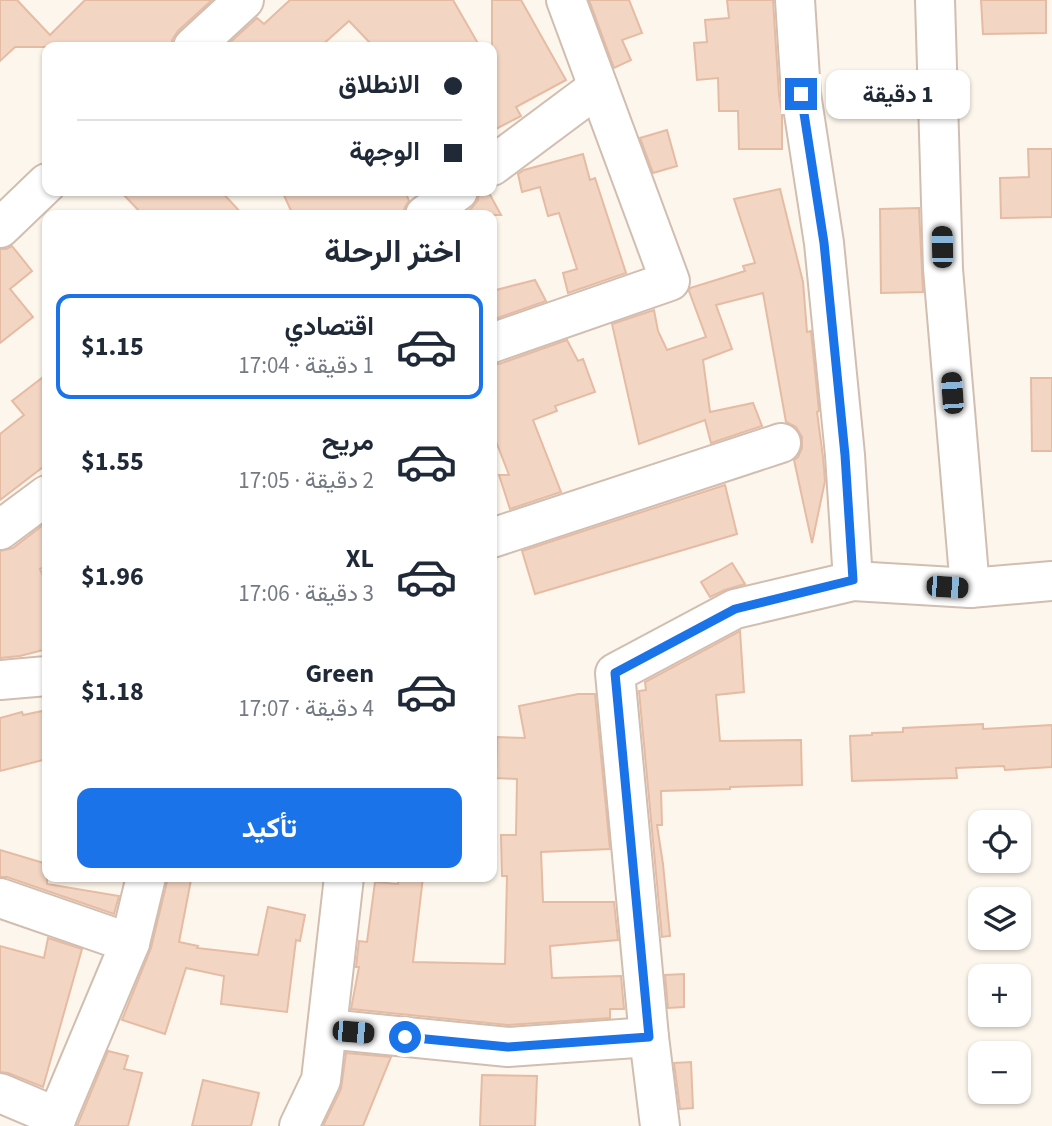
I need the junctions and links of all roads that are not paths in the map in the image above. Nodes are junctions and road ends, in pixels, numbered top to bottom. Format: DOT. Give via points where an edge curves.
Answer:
graph roads {
  1 [pos="243,0"];
  2 [pos="566,0"];
  3 [pos="795,0"];
  4 [pos="934,0"];
  5 [pos="198,42"];
  6 [pos="598,87"];
  7 [pos="497,162"];
  8 [pos="42,189"];
  9 [pos="451,196"];
  10 [pos="432,210"];
  11 [pos="0,228"];
  12 [pos="497,340"];
  13 [pos="781,443"];
  14 [pos="42,499"];
  15 [pos="0,530"];
  16 [pos="497,536"];
  17 [pos="853,580"];
  18 [pos="1052,581"];
  19 [pos="970,589"];
  20 [pos="42,676"];
  21 [pos="0,680"];
  22 [pos="145,882"];
  23 [pos="343,882"];
  24 [pos="0,898"];
  25 [pos="130,943"];
  26 [pos="327,1029"];
  27 [pos="649,1037"];
  28 [pos="0,1093"];
  29 [pos="55,1122"];
  30 [pos="299,1126"];
  31 [pos="660,1126"];
  1 -- 5 [label="street"];
  2 -- 6 [label="street"];
  3 -- 17 [label="street" via="801,94 825,256 845,455"];
  4 -- 19 [label="street" via="943,269"];
  6 -- 7 [label="street"];
  6 -- 12 [label="street" via="670,281"];
  8 -- 11 [label="street"];
  9 -- 10 [label="street"];
  13 -- 16 [label="street"];
  14 -- 15 [label="street"];
  17 -- 19 [label="street"];
  17 -- 27 [label="street" via="735,609 615,673"];
  18 -- 19 [label="street"];
  20 -- 21 [label="street"];
  22 -- 25 [label="street"];
  23 -- 26 [label="street"];
  24 -- 25 [label="street"];
  25 -- 29 [label="street"];
  26 -- 27 [label="street" via="508,1047"];
  26 -- 30 [label="street" via="321,1080"];
  27 -- 31 [label="street"];
  28 -- 29 [label="street"];
}
